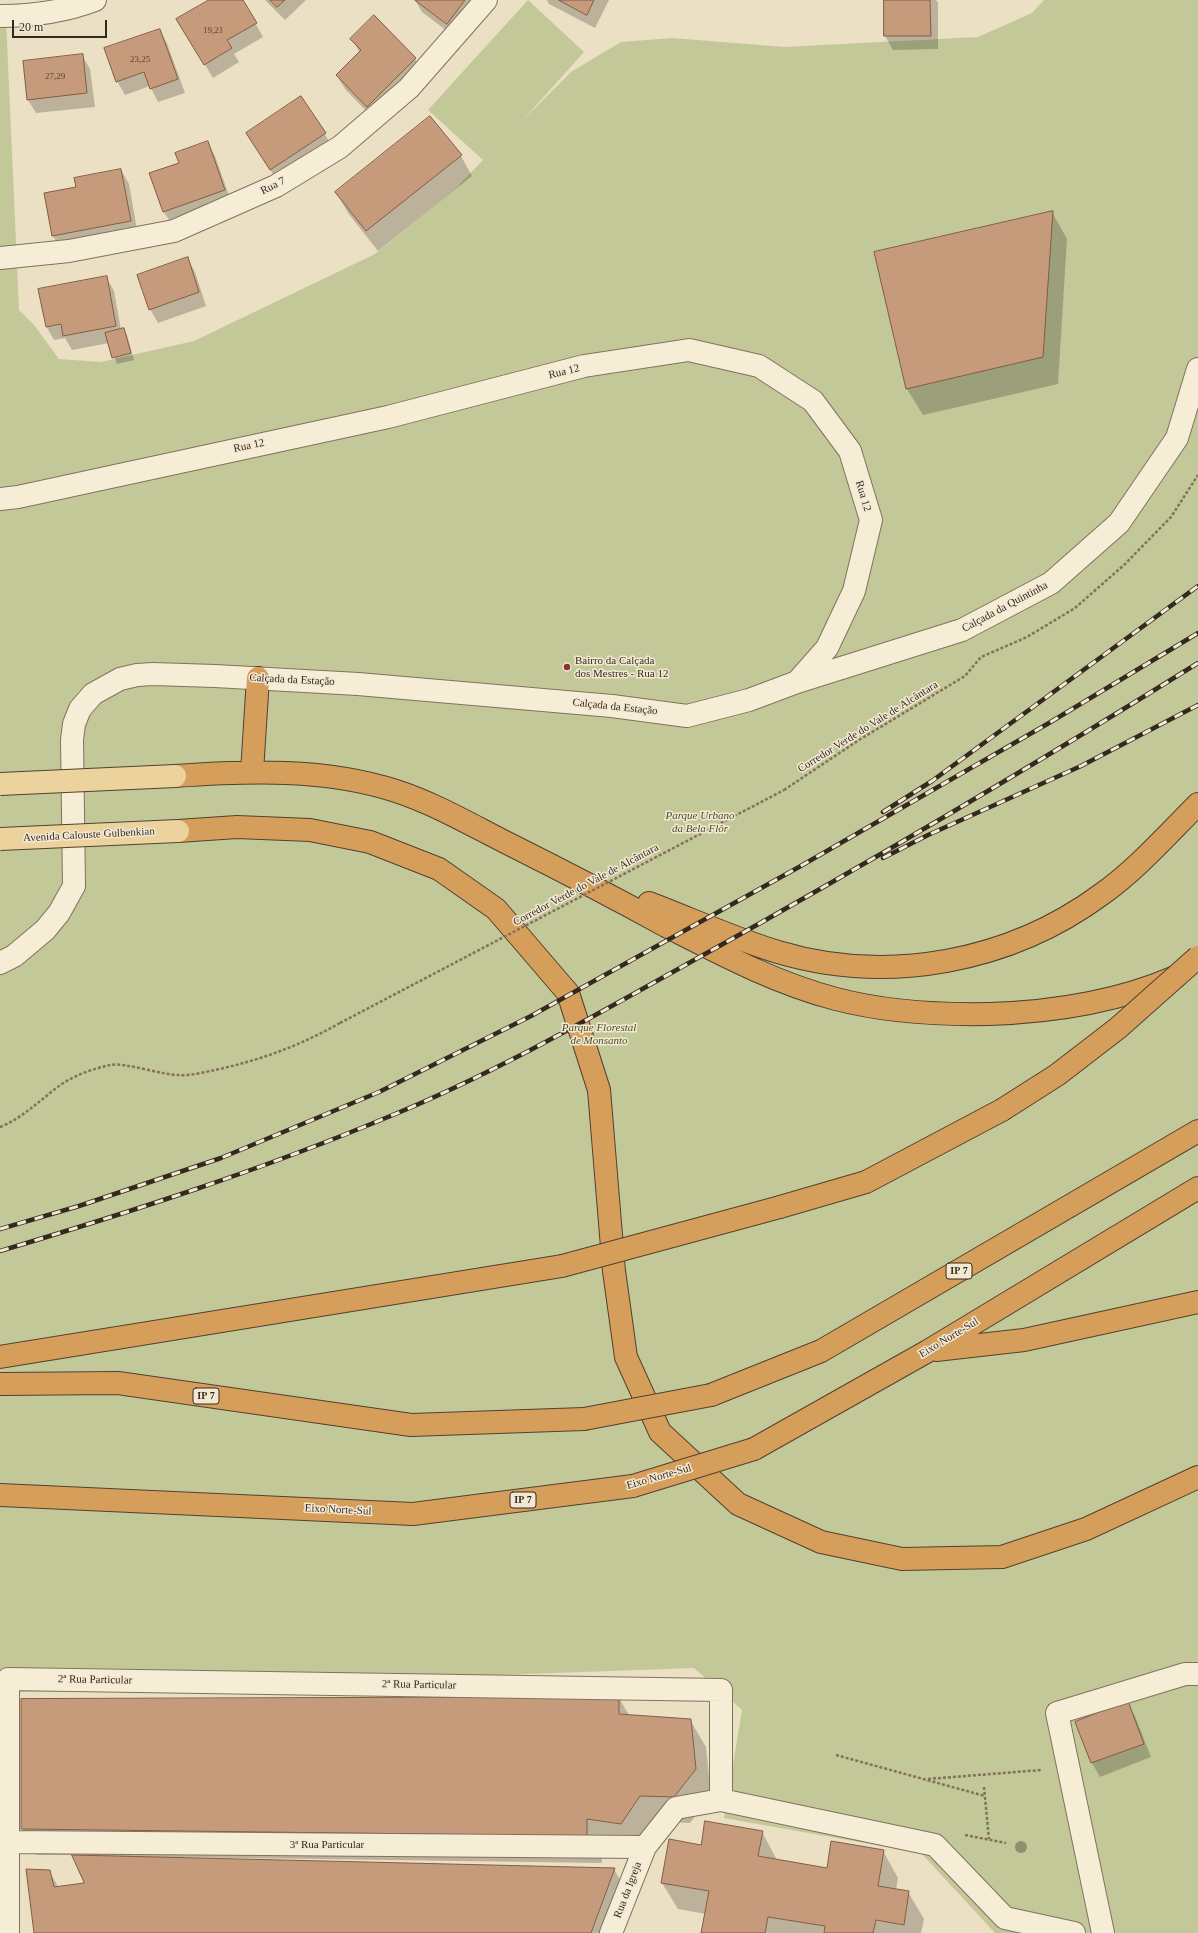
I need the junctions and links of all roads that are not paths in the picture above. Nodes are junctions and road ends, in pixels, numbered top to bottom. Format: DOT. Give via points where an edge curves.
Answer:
graph roads {
  1 [pos="95,0"];
  2 [pos="486,0"];
  3 [pos="0,16"];
  4 [pos="0,258"];
  5 [pos="1198,369"];
  6 [pos="0,499"];
  7 [pos="258,678"];
  8 [pos="797,682"];
  9 [pos="252,772"];
  10 [pos="175,776"];
  11 [pos="0,784"];
  12 [pos="1198,804"];
  13 [pos="178,831"];
  14 [pos="0,839"];
  15 [pos="557,868"];
  16 [pos="1198,958"];
  17 [pos="0,963"];
  18 [pos="1198,967"];
  19 [pos="1198,1131"];
  20 [pos="1198,1188"];
  21 [pos="1198,1302"];
  22 [pos="928,1351"];
  23 [pos="0,1358"];
  24 [pos="0,1384"];
  25 [pos="1198,1476"];
  26 [pos="0,1495"];
  27 [pos="1191,1674"];
  28 [pos="721,1800"];
  29 [pos="8,1842"];
  30 [pos="645,1847"];
  31 [pos="8,1933"];
  32 [pos="612,1933"];
  33 [pos="1074,1933"];
  34 [pos="1103,1933"];
  1 -- 3 [label="street" via="80,6 17,16"];
  2 -- 4 [label="street, Rua 7" via="408,88 340,147 276,186 174,231 69,251"];
  5 -- 8 [label="street, Calçada da Quintinha" via="1177,438 1119,523 1051,583 962,630"];
  6 -- 8 [label="street, Rua 12" via="388,417 584,366 689,350 759,366 813,401 850,451 871,520 854,591 827,648"];
  7 -- 8 [label="street, Calçada da Estação" via="612,706 687,716 749,700"];
  7 -- 9 [label="highway"];
  7 -- 17 [label="street, Calçada da Estação" via="137,675 120,678 93,694 80,709 74,724 72,740 74,886 59,913 44,930 14,956"];
  9 -- 10 [label="highway"];
  9 -- 15 [label="highway" via="298,773 394,790 427,803"];
  10 -- 11 [label="main road, bridge"];
  12 -- 15 [label="highway" via="1144,858 1102,894 1066,918 997,949 953,960 906,966 864,966 777,952"];
  13 -- 14 [label="main road, Avenida Calouste Gulbenkian, bridge"];
  13 -- 25 [label="highway" via="237,827 310,830 370,842 439,870 496,909 568,993 599,1090 614,1271 626,1357 660,1432 738,1504 821,1542 902,1559 1002,1557 1086,1529"];
  15 -- 18 [label="highway" via="744,966 837,999 892,1010 952,1014 1028,1013 1088,1004 1161,983"];
  16 -- 23 [label="highway, bridge" via="1118,1028 1056,1075 1002,1110 866,1182 562,1266"];
  19 -- 24 [label="highway, IP 7, bridge" via="821,1351 711,1394 584,1419 411,1425 118,1383"];
  20 -- 22 [label="highway, Eixo Norte-Sul / IP 7"];
  21 -- 22 [label="highway" via="1024,1340"];
  22 -- 26 [label="highway, Eixo Norte-Sul / IP 7, bridge" via="754,1449 633,1486 413,1514"];
  27 -- 34 [label="street" via="1057,1713"];
  28 -- 29 [label="street, 2ª Rua Particular" via="720,1690 8,1679"];
  28 -- 30 [label="street, Rua da Igreja" via="676,1808"];
  28 -- 33 [label="street" via="935,1845 1005,1918"];
  29 -- 30 [label="street, 3ª Rua Particular"];
  29 -- 31 [label="street"];
  30 -- 32 [label="street, Rua da Igreja"];
}
